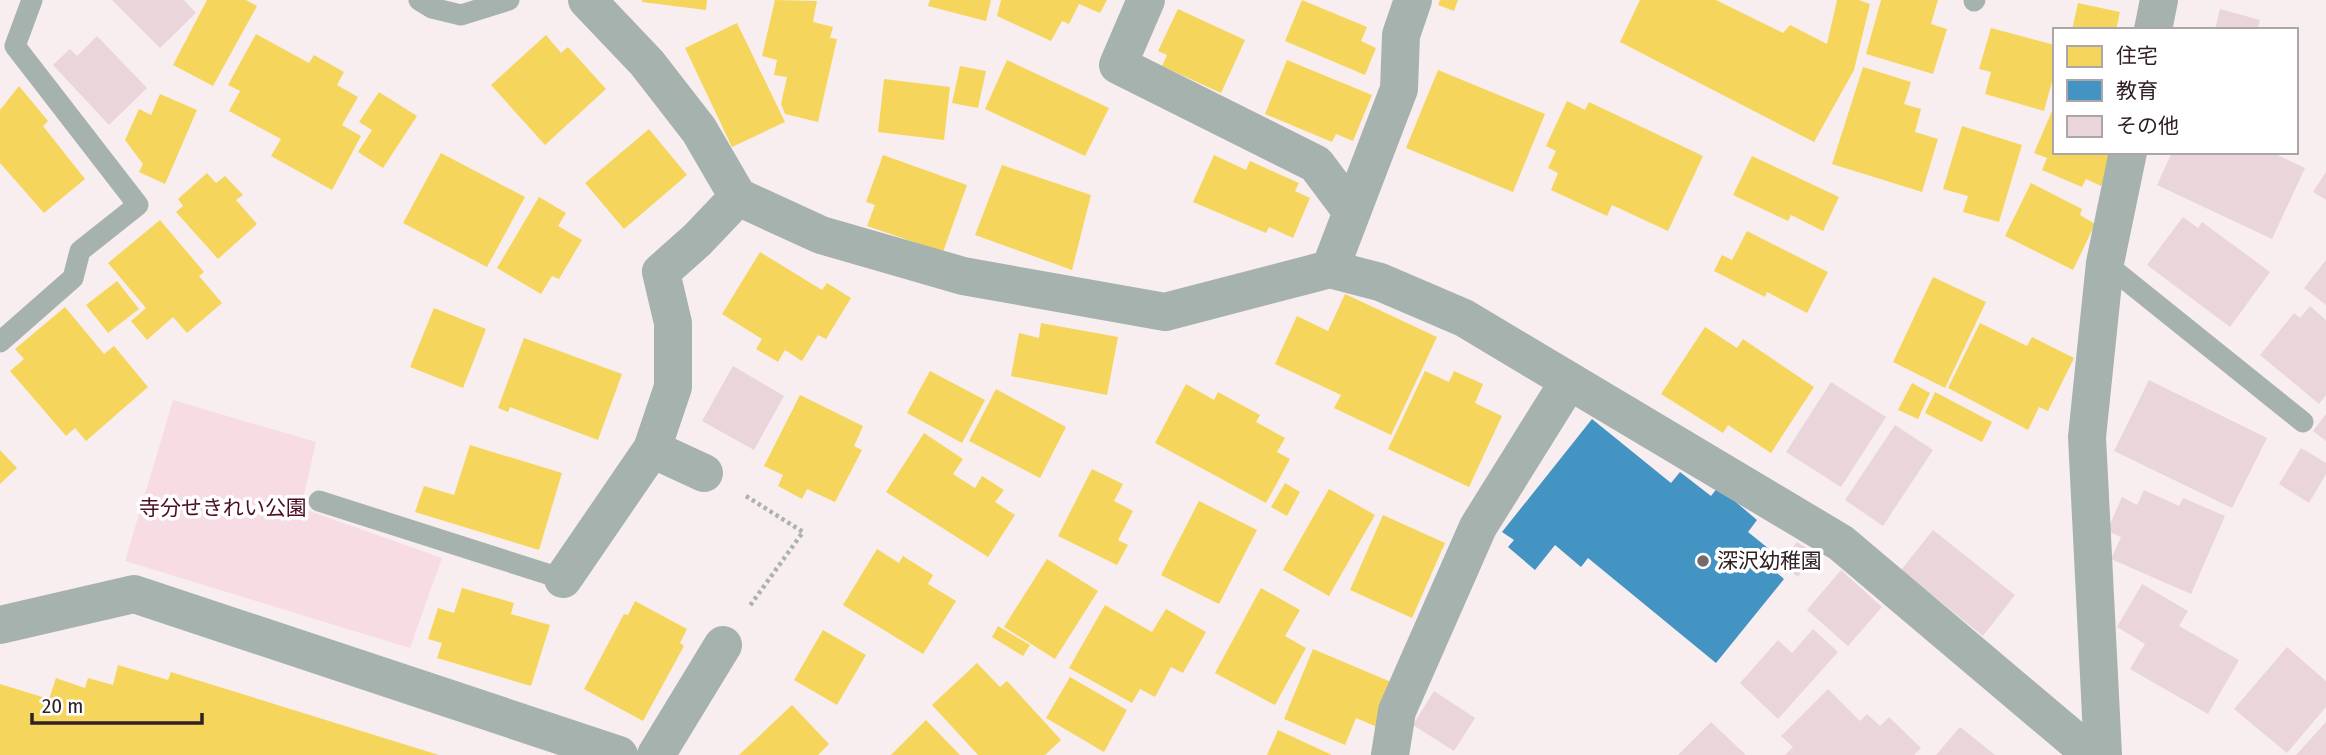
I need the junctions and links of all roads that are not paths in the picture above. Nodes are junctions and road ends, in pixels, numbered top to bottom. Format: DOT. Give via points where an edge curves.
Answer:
graph roads {
  1 [pos="32,0"];
  2 [pos="419,0"];
  3 [pos="509,0"];
  4 [pos="587,0"];
  5 [pos="1146,0"];
  6 [pos="1413,0"];
  7 [pos="2159,0"];
  8 [pos="2153,28"];
  9 [pos="2128,154"];
  10 [pos="738,197"];
  11 [pos="1352,212"];
  12 [pos="2105,263"];
  13 [pos="1330,269"];
  14 [pos="0,342"];
  15 [pos="1569,381"];
  16 [pos="2303,422"];
  17 [pos="652,449"];
  18 [pos="704,473"];
  19 [pos="319,501"];
  20 [pos="563,579"];
  21 [pos="0,625"];
  22 [pos="723,645"];
  23 [pos="619,755"];
  24 [pos="656,755"];
  25 [pos="1390,755"];
  26 [pos="2092,755"];
  27 [pos="2103,755"];
  1 -- 14 [label="lane" via="15,46 138,205 80,251 73,278"];
  2 -- 3 [label="lane" via="461,15"];
  4 -- 10 [label="street" via="647,62 699,130"];
  5 -- 11 [label="street" via="1118,65 1316,163"];
  6 -- 11 [label="street" via="1401,34 1399,89"];
  7 -- 8 [label="street"];
  9 -- 12 [label="street"];
  10 -- 13 [label="street" via="821,235 963,276 1165,312"];
  10 -- 17 [label="street" via="661,272 673,323 673,387"];
  11 -- 13 [label="street"];
  12 -- 16 [label="lane"];
  12 -- 27 [label="street" via="2087,437"];
  13 -- 15 [label="street" via="1380,282 1464,318"];
  15 -- 25 [label="street" via="1478,527 1397,711"];
  15 -- 26 [label="street" via="1841,543"];
  17 -- 18 [label="street"];
  17 -- 20 [label="street"];
  19 -- 20 [label="lane"];
  21 -- 23 [label="street" via="134,594"];
  22 -- 24 [label="street"];
}
